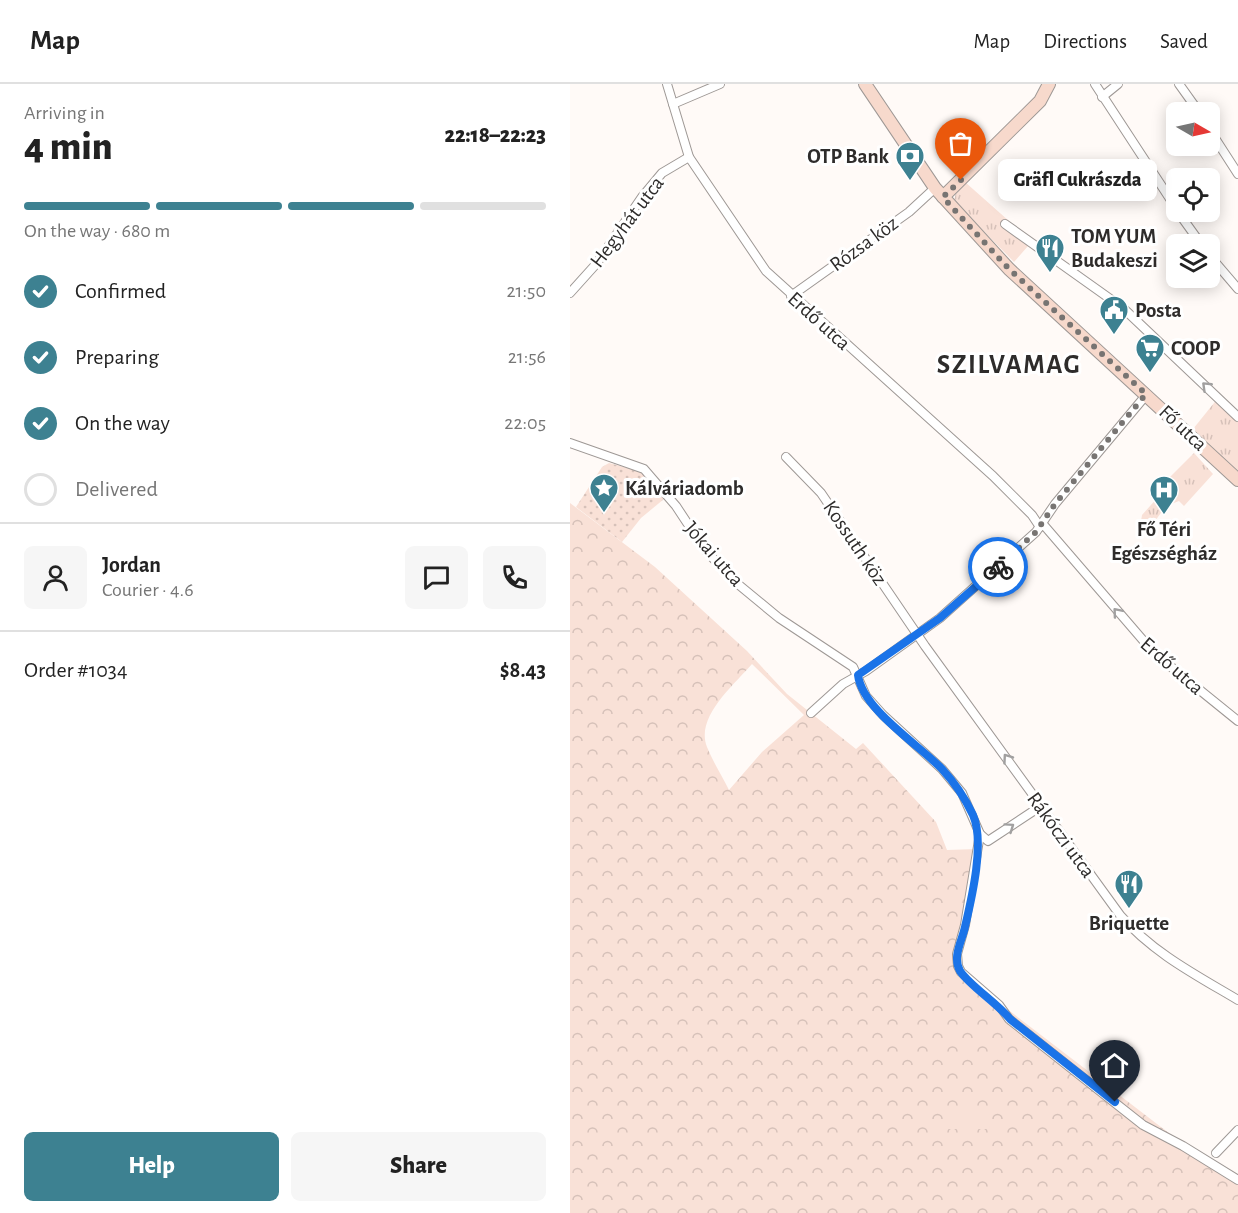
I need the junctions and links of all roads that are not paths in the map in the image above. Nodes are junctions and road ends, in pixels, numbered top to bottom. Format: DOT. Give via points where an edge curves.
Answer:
graph roads {
  1 [pos="667,84"];
  2 [pos="720,84"];
  3 [pos="865,84"];
  4 [pos="1049,84"];
  5 [pos="1095,84"];
  6 [pos="1118,84"];
  7 [pos="1179,84"];
  8 [pos="1102,97"];
  9 [pos="1192,102"];
  10 [pos="673,104"];
  11 [pos="1220,146"];
  12 [pos="689,158"];
  13 [pos="1238,174"];
  14 [pos="939,192"];
  15 [pos="1166,193"];
  16 [pos="1005,224"];
  17 [pos="1220,268"];
  18 [pos="1238,289"];
  19 [pos="570,292"];
  20 [pos="791,296"];
  21 [pos="1146,394"];
  22 [pos="1238,417"];
  23 [pos="570,443"];
  24 [pos="786,457"];
  25 [pos="1238,480"];
  26 [pos="1043,522"];
  27 [pos="918,635"];
  28 [pos="858,675"];
  29 [pos="811,713"];
  30 [pos="1238,721"];
  31 [pos="1041,806"];
  32 [pos="980,834"];
  33 [pos="1238,1000"];
  34 [pos="1238,1130"];
  35 [pos="1216,1153"];
  36 [pos="1238,1180"];
  1 -- 10 [label="street, Erdő utca"];
  2 -- 10 [label="street"];
  3 -- 14 [label="main road, Fő utca"];
  4 -- 14 [label="main road" via="1040,101"];
  5 -- 8 [label="street"];
  6 -- 8 [label="street"];
  7 -- 9 [label="street"];
  8 -- 15 [label="street"];
  10 -- 12 [label="street, Erdő utca"];
  11 -- 13 [label="street"];
  12 -- 19 [label="street, Hegyhát utca" via="662,172 597,263"];
  12 -- 20 [label="street, Erdő utca" via="748,248"];
  14 -- 20 [label="street, Rózsa köz"];
  14 -- 21 [label="main road, Fő utca" via="1009,269"];
  22 -- 16 [label="street, one-way" via="1123,308"];
  17 -- 18 [label="street"];
  20 -- 26 [label="street, Erdő utca"];
  21 -- 25 [label="main road, Fő utca"];
  21 -- 26 [label="street"];
  23 -- 28 [label="street, Jókai utca" via="644,469 676,506 705,550 739,585 779,618 853,667"];
  24 -- 27 [label="street, Kossuth köz" via="821,493"];
  26 -- 27 [label="street"];
  30 -- 26 [label="street, Erdő utca, one-way" via="1154,653"];
  27 -- 28 [label="street"];
  31 -- 27 [label="street, Rákóczi utca, one-way"];
  28 -- 29 [label="street"];
  28 -- 32 [label="street" via="862,690 883,715 962,793"];
  32 -- 31 [label="street, one-way" via="988,841"];
  31 -- 33 [label="street, Rákóczi utca" via="1136,933 1164,956"];
  32 -- 36 [label="street" via="957,954 961,972 1010,1019 1143,1125"];
  34 -- 35 [label="street"];
}
